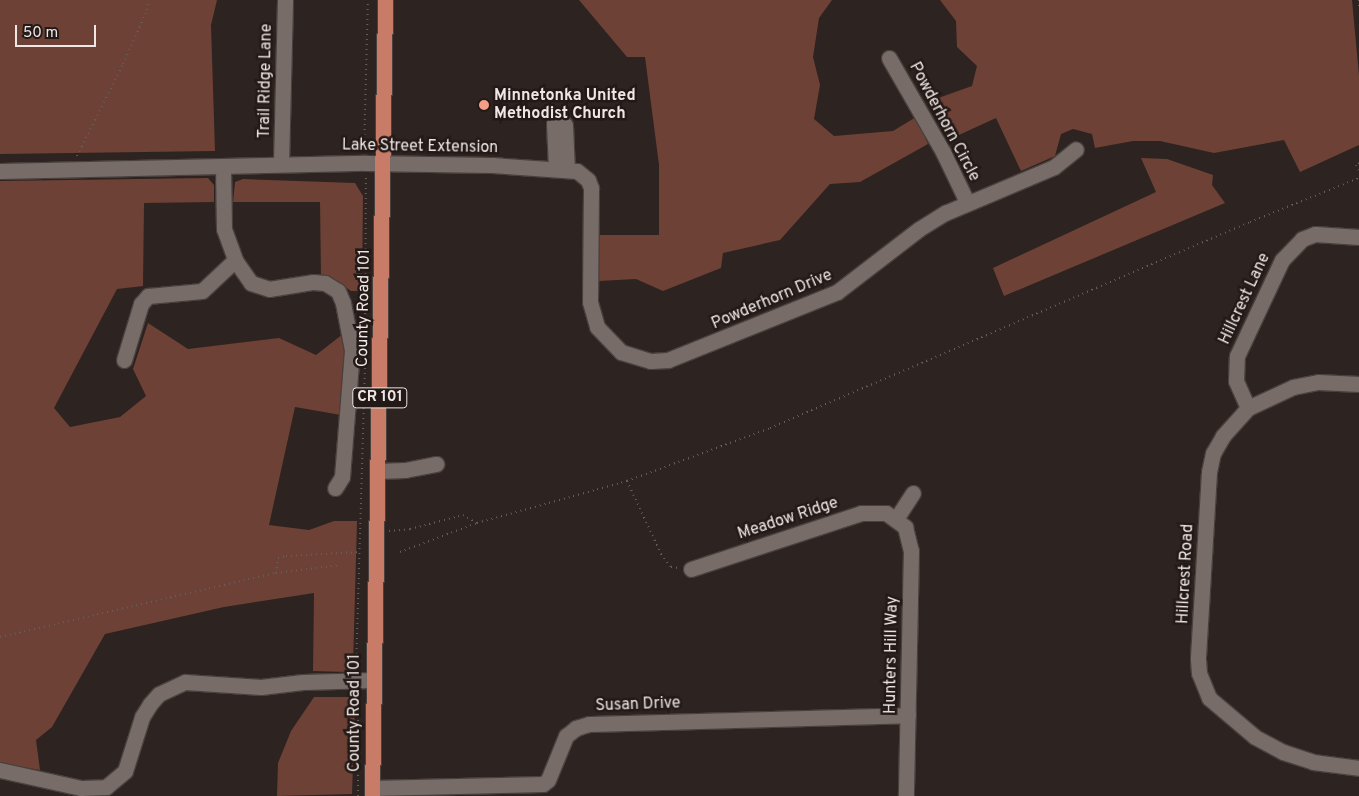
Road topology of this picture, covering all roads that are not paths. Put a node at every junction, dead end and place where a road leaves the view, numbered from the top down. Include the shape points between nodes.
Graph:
1 (285, 0) edge
2 (385, 0) edge
3 (889, 58) dead end
4 (1076, 149) dead end
5 (382, 163) junction
6 (281, 164) junction
7 (223, 166) junction
8 (0, 171) edge
9 (966, 202) junction
10 (1359, 237) edge
11 (235, 260) junction
12 (683, 356) joint
13 (124, 360) dead end
14 (1359, 384) edge
15 (1248, 408) junction
16 (436, 464) dead end
17 (377, 471) junction
18 (335, 488) dead end
19 (913, 493) dead end
20 (896, 519) junction
21 (692, 569) road end
22 (372, 680) junction
23 (908, 715) junction
24 (1359, 768) edge
25 (0, 770) edge
26 (372, 792) edge
27 (906, 796) edge

1 - 6 street, Trail Ridge Lane
2 - 5 main road, County Road 101 / CR 101
3 - 9 street, Powderhorn Circle via 939,144
4 - 9 street, Powderhorn Drive via 1054,167
5 - 6 street, Lake Street Extension
5 - 12 street, Lake Street Extension via 561,169 584,174 590,188 590,302 597,327 620,352 668,360
5 - 17 main road, County Road 101 / CR 101
6 - 7 street, Lake Street Extension
7 - 8 street, Lake Street Extension
7 - 11 street via 224,229
9 - 12 street, Powderhorn Drive via 919,229 837,292
10 - 15 street, Hillcrest Lane via 1315,234 1302,239 1282,260 1237,356 1236,381
11 - 13 street via 202,291 148,296 140,304
11 - 18 street via 251,283 260,288 313,282 325,283 338,291 348,318 352,350 342,477
14 - 15 street, Hillcrest Road via 1318,382 1293,387
15 - 24 street, Hillcrest Road via 1223,436 1213,453 1209,472 1199,673 1209,698 1256,737 1283,752 1313,762
16 - 17 street
17 - 22 main road, County Road 101 / CR 101
19 - 20 street
20 - 21 street, Meadow Ridge via 886,513 861,512
20 - 23 street, Hunters Hill Way via 905,527 911,551
22 - 25 street via 261,686 185,682 159,694 150,704 142,717 125,771 106,787 82,788
22 - 26 main road, County Road 101 / CR 101
23 - 26 street, Susan Drive via 588,724 566,736 548,780 543,784
23 - 27 street, Hunters Hill Way

